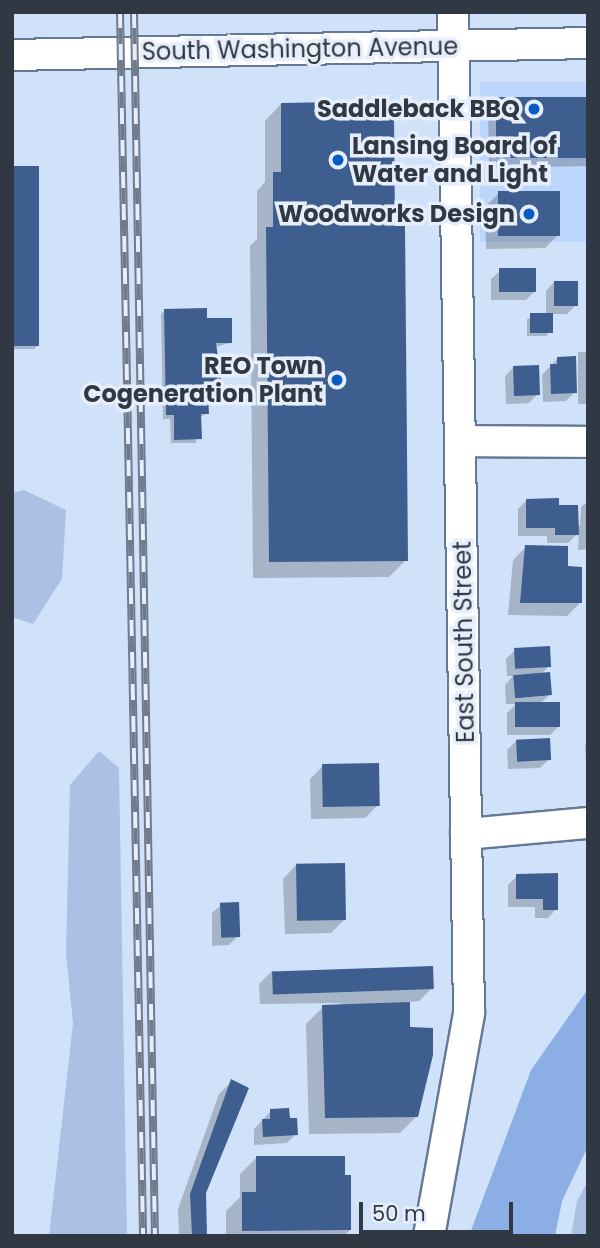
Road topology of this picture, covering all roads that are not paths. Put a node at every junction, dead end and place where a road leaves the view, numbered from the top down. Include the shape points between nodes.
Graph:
1 (453, 12) edge
2 (588, 43) edge
3 (453, 46) junction
4 (12, 55) edge
5 (460, 441) junction
6 (588, 442) edge
7 (588, 822) edge
8 (466, 834) junction
9 (429, 1236) edge

1 - 3 street, East South Street
2 - 3 street, South Washington Avenue
3 - 4 street, South Washington Avenue
3 - 5 street, East South Street
5 - 6 street
5 - 8 street, East South Street
7 - 8 street
8 - 9 street, East South Street via 469,1013

